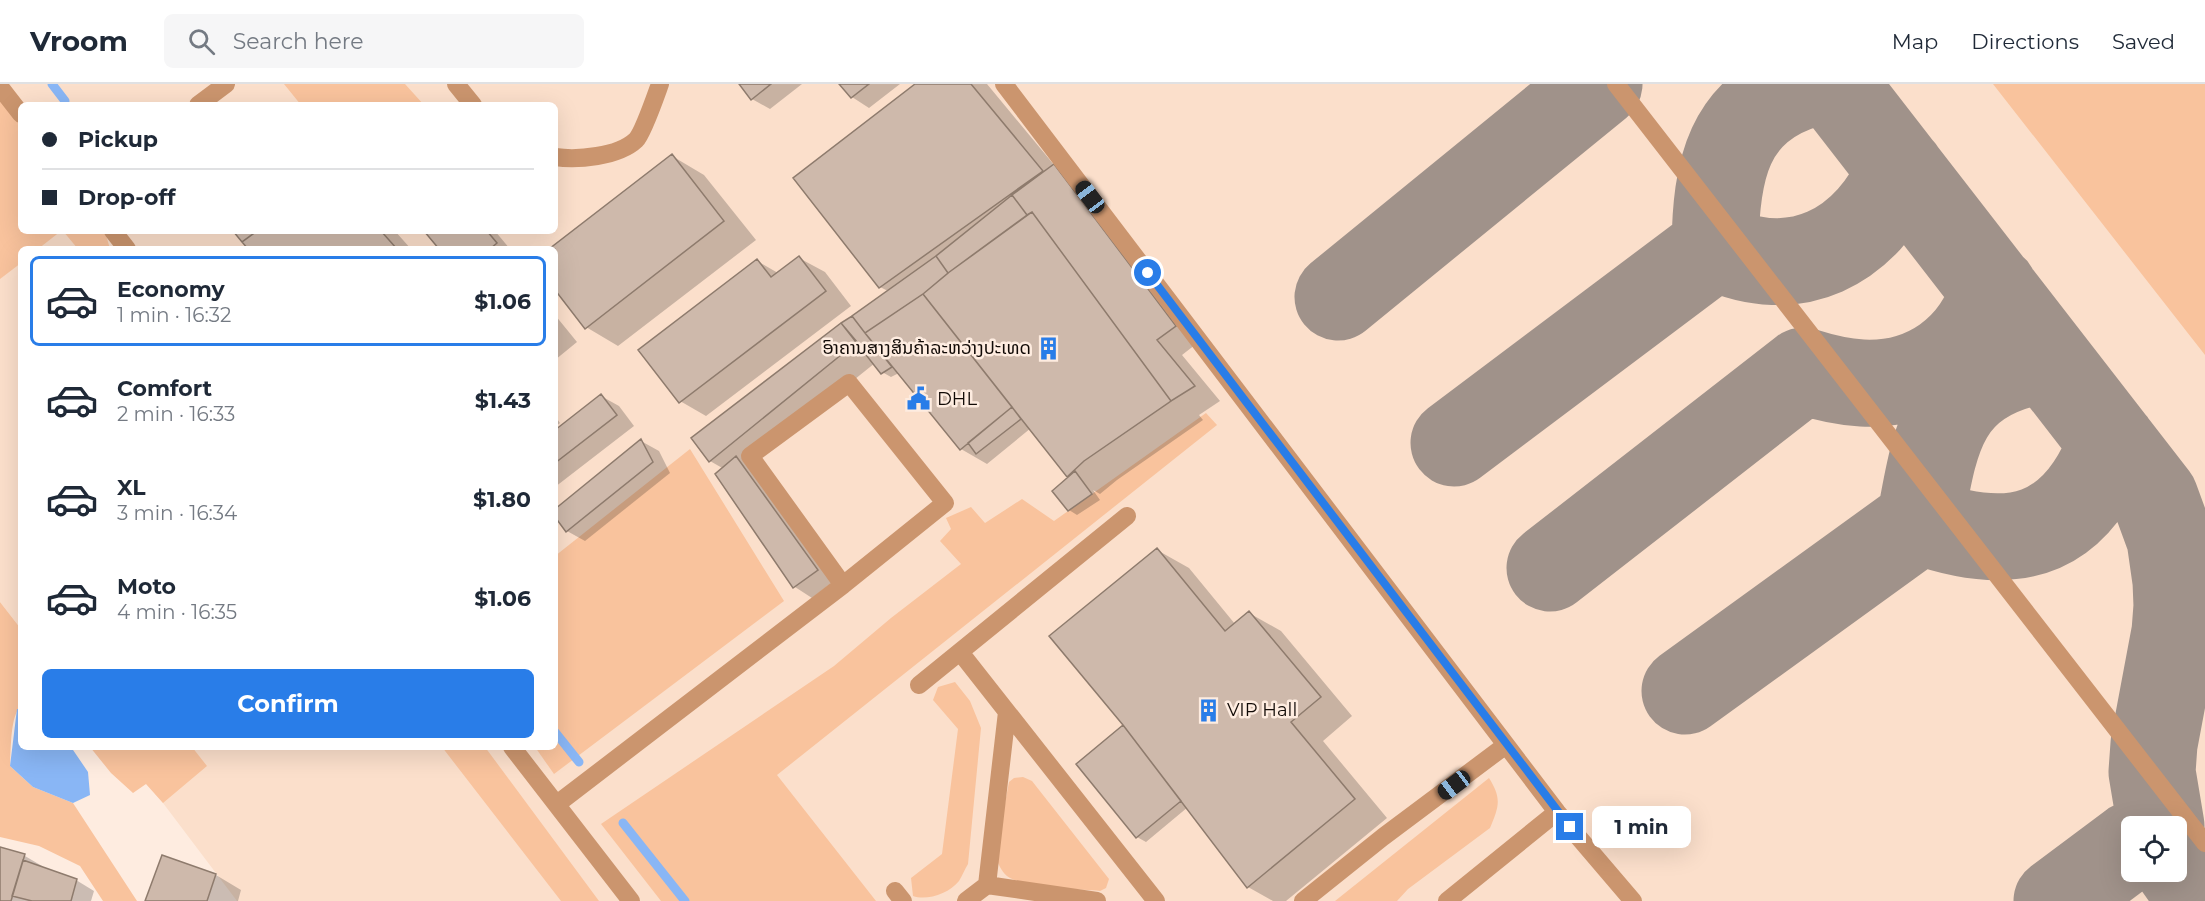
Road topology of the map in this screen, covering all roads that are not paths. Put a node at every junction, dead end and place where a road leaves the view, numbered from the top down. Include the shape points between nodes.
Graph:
1 (226, 84) edge
2 (456, 84) edge
3 (660, 84) edge
4 (1004, 84) edge
5 (1616, 84) edge
6 (0, 87) edge
7 (202, 102) edge
8 (471, 102) edge
9 (18, 110) edge
10 (558, 157) edge
11 (116, 234) edge
12 (126, 246) edge
13 (1128, 516) dead end
14 (843, 585) junction
15 (960, 652) junction
16 (919, 685) dead end
17 (1007, 711) junction
18 (1506, 745) junction
19 (514, 750) edge
20 (557, 804) junction
21 (1557, 812) junction
22 (2205, 843) edge
23 (987, 885) junction
24 (632, 901) edge
25 (966, 901) edge
26 (1096, 901) edge
27 (1156, 901) edge
28 (1303, 901) edge
29 (1447, 901) edge
30 (1633, 901) edge

1 - 7 lane
2 - 8 lane
3 - 10 lane via 636,140 597,156
4 - 18 lane
5 - 22 lane
6 - 9 lane
11 - 12 lane
13 - 15 lane
14 - 14 lane via 750,456 849,382 945,502
14 - 20 lane
15 - 16 lane
15 - 17 lane
17 - 23 lane
17 - 27 lane
18 - 21 lane
18 - 28 lane
19 - 20 lane
20 - 24 lane
21 - 29 lane
21 - 30 lane
23 - 25 lane
23 - 26 lane

